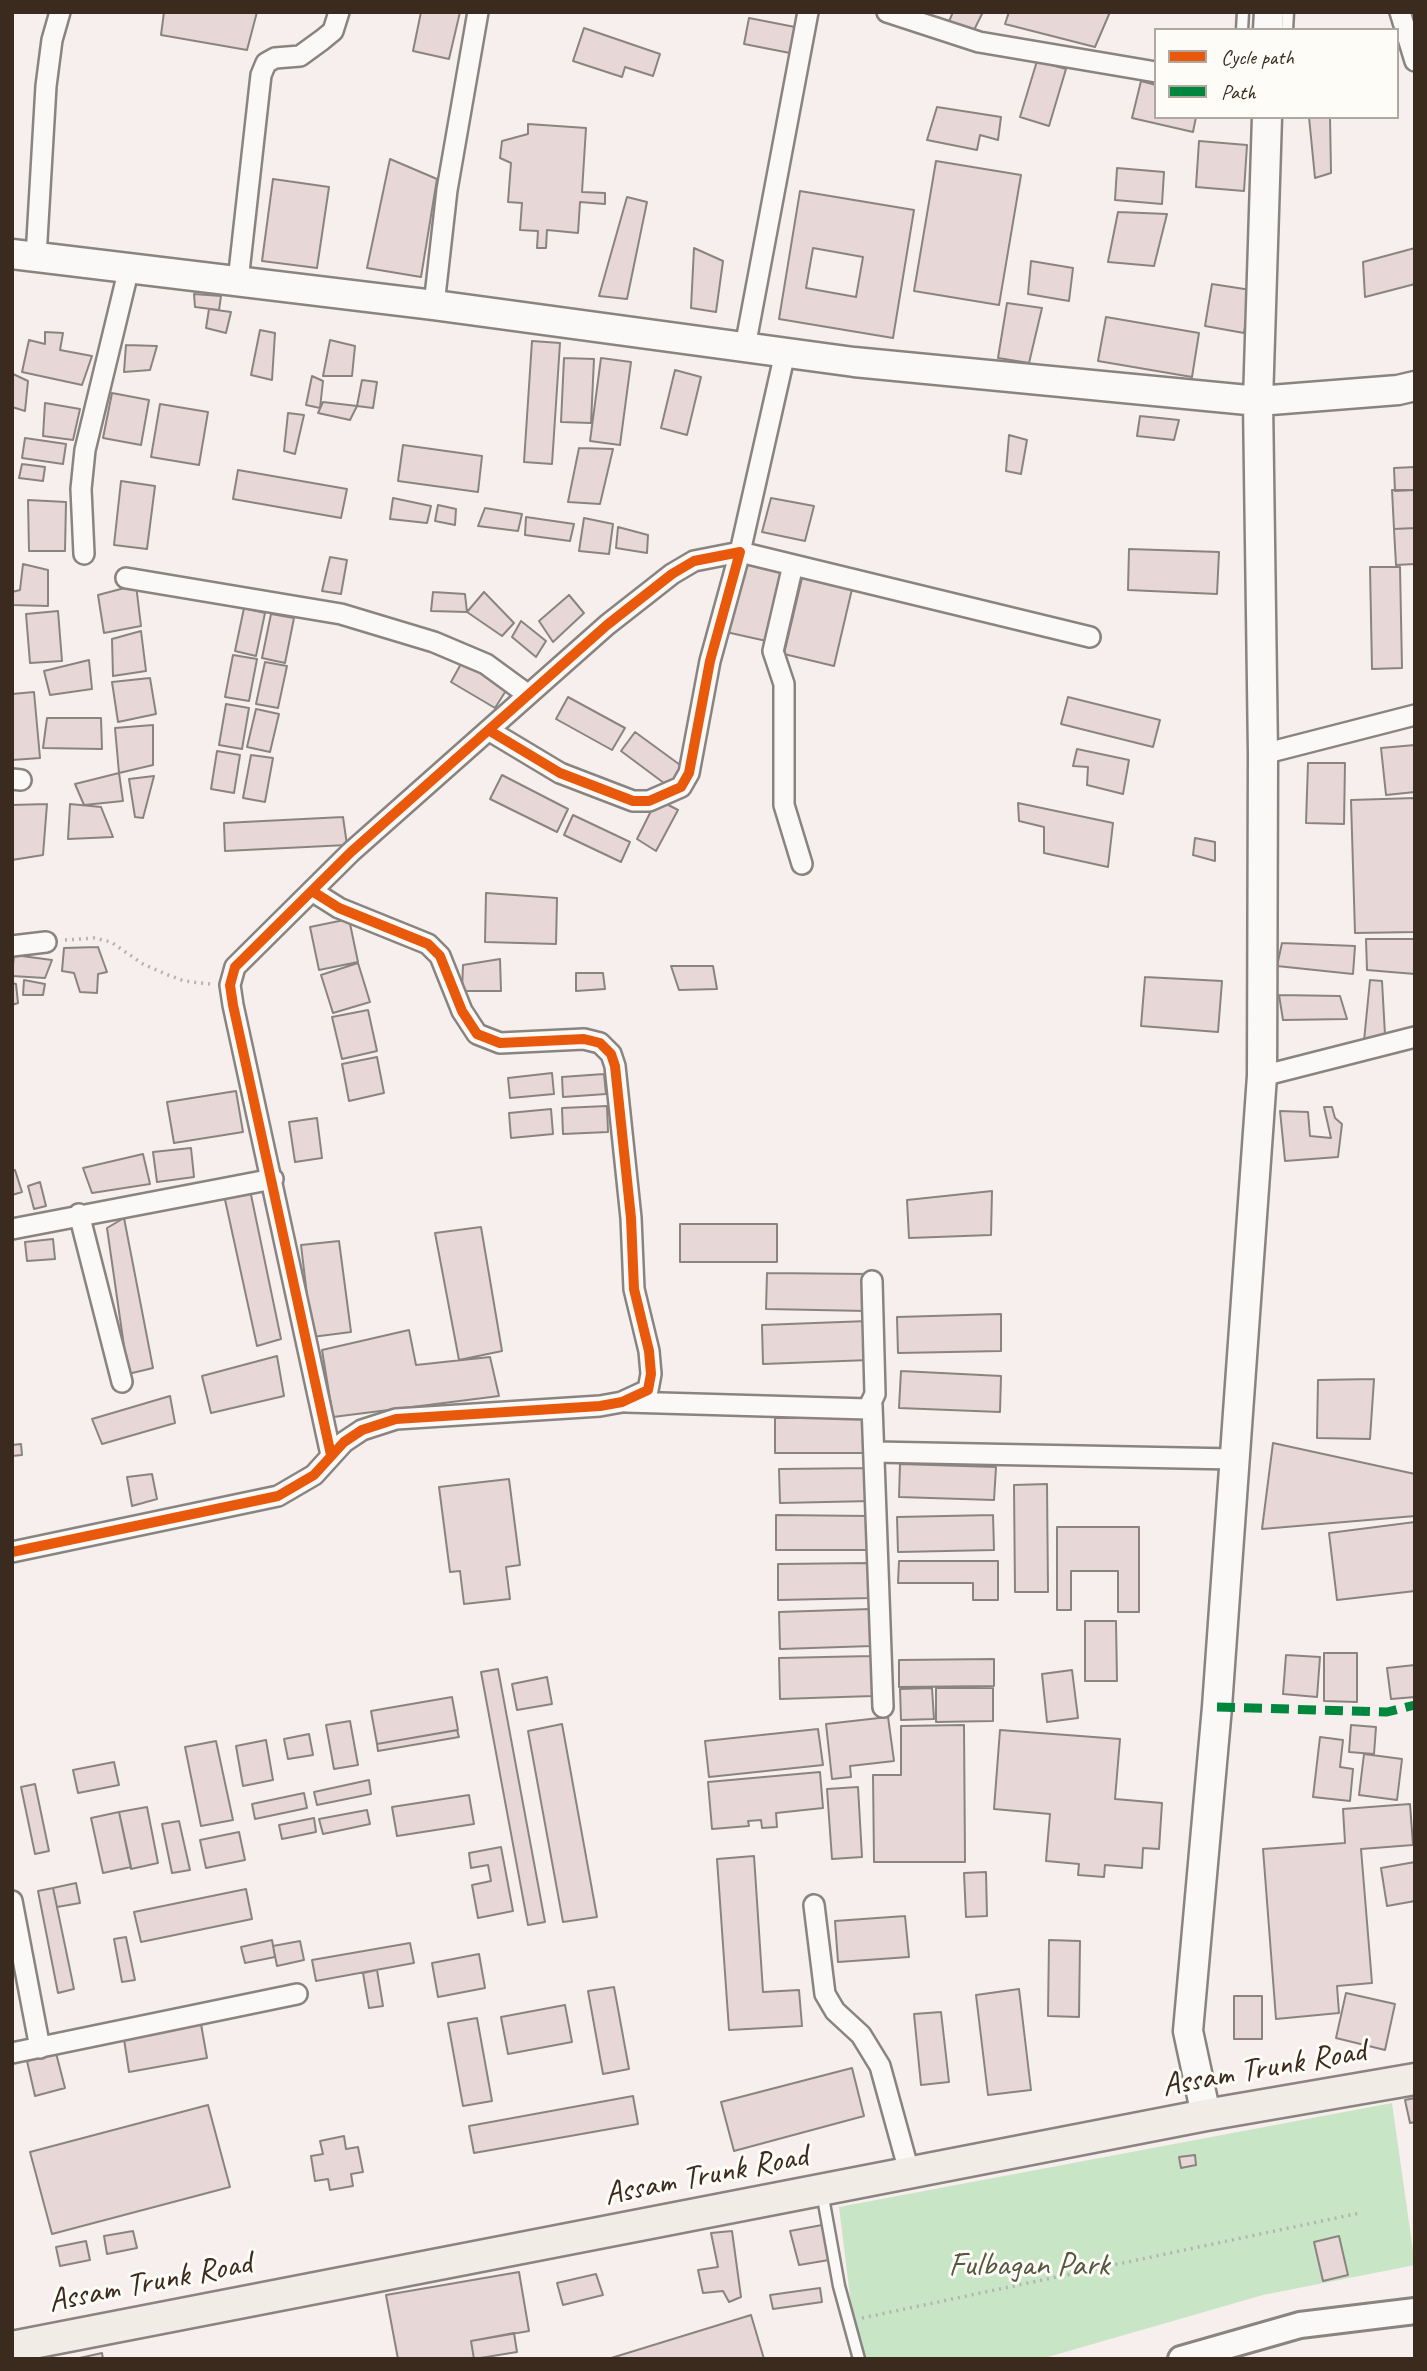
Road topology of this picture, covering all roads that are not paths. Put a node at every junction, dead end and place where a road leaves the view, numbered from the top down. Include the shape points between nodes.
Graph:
1 (60, 12) edge
2 (339, 12) edge
3 (478, 12) edge
4 (808, 12) edge
5 (887, 12) edge
6 (1400, 12) edge
7 (1415, 61) edge
8 (1154, 72) edge
9 (1267, 120) edge
10 (24, 256) edge
11 (129, 268) junction
12 (238, 281) junction
13 (434, 305) junction
14 (745, 347) junction
15 (785, 353) junction
16 (1415, 386) edge
17 (1258, 401) junction
18 (740, 552) junction
19 (84, 554) dead end
20 (793, 565) junction
21 (126, 578) dead end
22 (1090, 637) dead end
23 (527, 694) junction
24 (1415, 715) edge
25 (491, 731) junction
26 (1263, 754) junction
27 (802, 864) dead end
28 (312, 891) junction
29 (46, 942) road end
30 (12, 946) edge
31 (1415, 1037) edge
32 (1262, 1076) junction
33 (273, 1179) junction
34 (79, 1214) junction
35 (12, 1229) edge
36 (872, 1281) dead end
37 (122, 1382) dead end
38 (622, 1402) junction
39 (872, 1405) junction
40 (874, 1451) junction
41 (331, 1455) junction
42 (1234, 1459) junction
43 (12, 1552) edge
44 (883, 1707) dead end
45 (12, 1901) edge
46 (814, 1905) dead end
47 (297, 1994) dead end
48 (40, 2048) junction
49 (12, 2053) edge
50 (1415, 2079) edge
51 (1206, 2115) junction
52 (910, 2175) junction
53 (822, 2191) junction
54 (1415, 2311) edge
55 (12, 2347) edge
56 (859, 2359) edge
57 (1181, 2359) edge

1 - 10 street via 52,40
2 - 12 street via 333,30 323,40 300,56 266,63 261,75
3 - 13 street via 447,190
4 - 14 street
5 - 8 street via 979,42
6 - 7 street
9 - 17 main road
10 - 11 main road
11 - 12 main road
11 - 19 street via 85,450 81,489
12 - 13 main road
13 - 14 main road
14 - 15 main road
15 - 17 main road
15 - 18 street
16 - 17 main road
17 - 26 main road
18 - 20 street
18 - 23 street via 694,561 672,574
18 - 25 street via 710,661 689,773 681,786 649,801 633,800 560,772
20 - 22 street
20 - 27 street via 773,651 784,684 784,805
21 - 23 street via 301,606 368,622 486,664
23 - 25 street
24 - 26 street
25 - 28 street
26 - 32 main road
28 - 33 street via 245,955 230,985
28 - 38 street via 340,908 428,944 440,956 462,1011 477,1034 499,1043 584,1039 600,1043 611,1054 631,1218 634,1289 651,1374 648,1390
29 - 30 street
31 - 32 street
32 - 42 main road
33 - 34 street
33 - 41 street
34 - 35 street
34 - 37 street
36 - 39 street
38 - 39 street via 861,1410
38 - 41 street via 396,1419 362,1430
39 - 40 street
40 - 42 street
40 - 44 street
41 - 43 street via 314,1475 278,1496
42 - 51 main road via 1188,2031
45 - 48 street
46 - 52 street via 825,1994 835,2011 861,2035 880,2066
47 - 48 street
48 - 49 street
50 - 51 main road, Assam Trunk Road
51 - 52 main road, Assam Trunk Road
52 - 53 main road, Assam Trunk Road
53 - 55 main road, Assam Trunk Road
53 - 56 lane
54 - 57 street via 1300,2325

